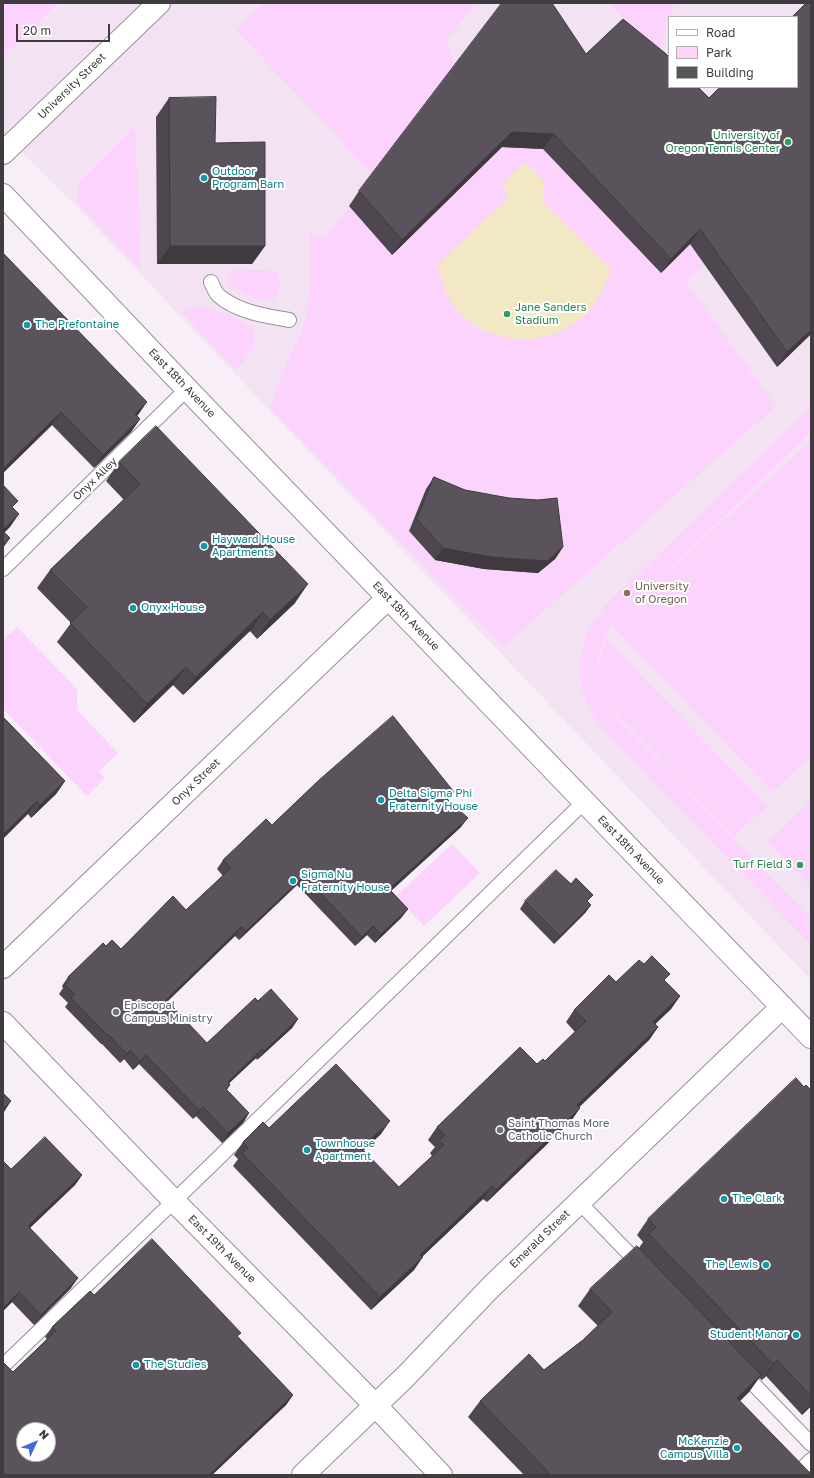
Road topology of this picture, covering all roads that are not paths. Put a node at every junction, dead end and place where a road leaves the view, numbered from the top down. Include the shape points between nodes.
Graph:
1 (159, 3) edge
2 (3, 153) edge
3 (3, 195) edge
4 (211, 282) dead end
5 (289, 320) dead end
6 (187, 389) junction
7 (3, 569) edge
8 (388, 598) junction
9 (584, 802) junction
10 (3, 967) edge
11 (782, 1007) junction
12 (3, 1023) edge
13 (811, 1037) edge
14 (174, 1201) junction
15 (578, 1202) junction
16 (650, 1276) edge
17 (733, 1363) edge
18 (3, 1366) edge
19 (375, 1405) junction
20 (811, 1444) edge
21 (811, 1460) edge
22 (303, 1475) edge
23 (441, 1475) edge
24 (796, 1475) edge

1 - 2 street, University Street
3 - 6 street, East 18th Avenue
4 - 5 lane via 217,294 230,303 258,314
6 - 7 lane, Onyx Alley
6 - 8 street, East 18th Avenue
8 - 9 street, East 18th Avenue
8 - 10 street, Onyx Street
9 - 11 street, East 18th Avenue
9 - 14 lane
11 - 13 street, East 18th Avenue
11 - 15 street, Emerald Street
12 - 14 street, East 19th Avenue
14 - 18 lane
14 - 19 street, East 19th Avenue
15 - 16 lane
15 - 19 street, Emerald Street
17 - 20 lane
19 - 22 street, Emerald Street
19 - 23 street, East 19th Avenue
21 - 24 lane

